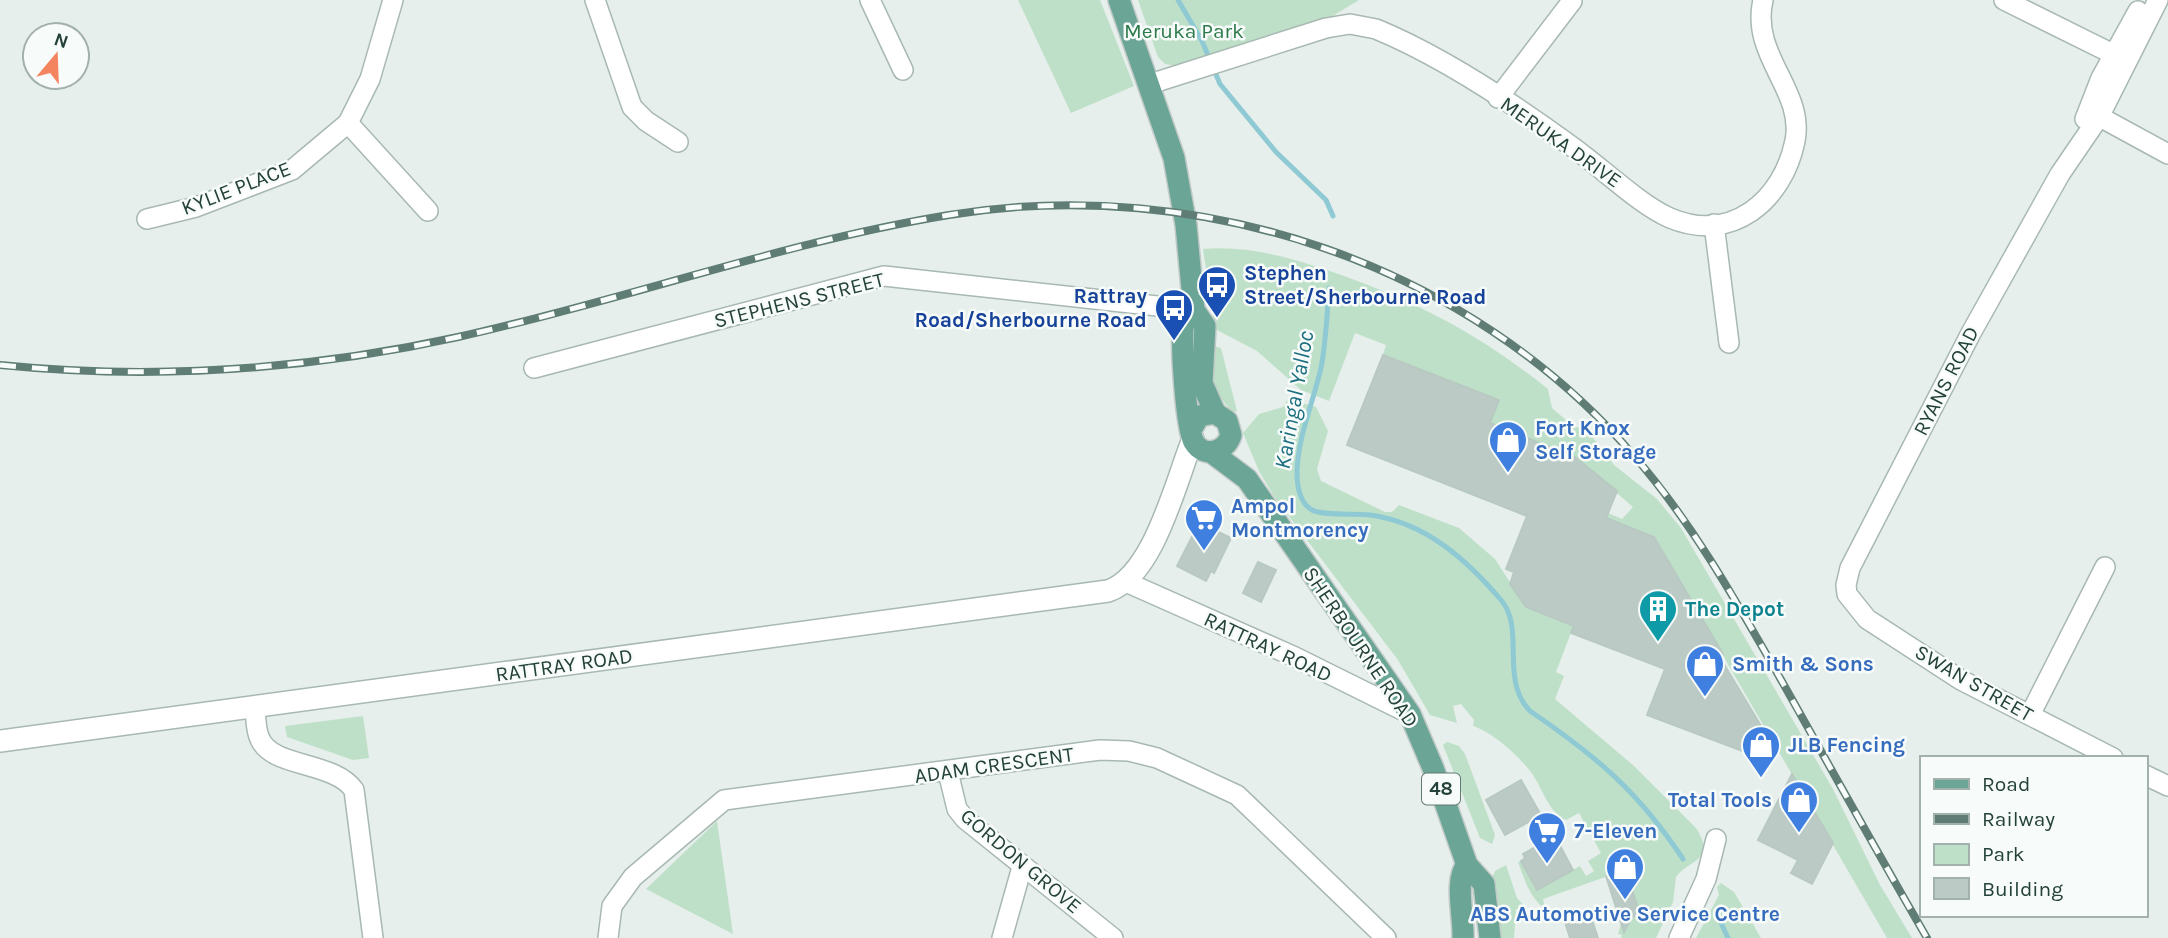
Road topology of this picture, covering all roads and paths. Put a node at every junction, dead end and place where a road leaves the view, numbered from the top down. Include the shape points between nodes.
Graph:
1 (393, 0) edge
2 (595, 0) edge
3 (870, 0) edge
4 (1119, 0) edge
5 (1763, 0) edge
6 (2004, 0) edge
7 (2144, 0) edge
8 (2158, 0) edge
9 (1572, 1) edge
10 (2120, 57) junction
11 (903, 70) dead end
12 (1150, 85) junction
13 (1498, 98) junction
14 (2094, 114) junction
15 (348, 123) junction
16 (678, 142) dead end
17 (2168, 154) edge
18 (428, 211) dead end
19 (147, 219) dead end
20 (1714, 224) junction
21 (1194, 310) junction
22 (1729, 343) dead end
23 (534, 368) dead end
24 (1215, 412) junction
25 (1231, 435) junction
26 (1200, 443) junction
27 (1247, 479) junction
28 (2105, 567) dead end
29 (1126, 582) junction
30 (1847, 594) joint
31 (255, 706) junction
32 (1410, 714) junction
33 (2030, 715) junction
34 (0, 741) edge
35 (2108, 756) edge
36 (948, 772) junction
37 (2147, 776) edge
38 (2168, 786) edge
39 (1716, 839) dead end
40 (1467, 865) junction
41 (1022, 867) junction
42 (373, 938) edge
43 (608, 938) edge
44 (1002, 938) edge
45 (1113, 938) edge
46 (1386, 938) edge
47 (1463, 938) edge
48 (1490, 938) edge
49 (1679, 938) edge

1 - 15 street, KYLIE PLACE via 370,79
2 - 16 street via 632,107
3 - 11 street
4 - 12 main road, 48
5 - 20 street, MERUKA DRIVE via 1763,40 1793,108 1795,141 1775,191 1739,218
6 - 10 street
7 - 10 street, RYANS ROAD
8 - 10 street, RYANS ROAD
9 - 13 street
10 - 14 street, RYANS ROAD
12 - 13 street, MERUKA DRIVE via 1326,28 1363,26 1398,39
12 - 21 main road, 48 via 1178,174
13 - 20 street, MERUKA DRIVE via 1670,218
14 - 17 street
14 - 30 street, RYANS ROAD via 1971,333 1853,562 1846,580
15 - 18 street
15 - 19 street, KYLIE PLACE via 292,170
20 - 22 street
21 - 23 street, STEPHENS STREET via 884,276
21 - 24 main road, 48 via 1205,326 1202,383
21 - 26 main road, 48 via 1183,334 1185,384
24 - 25 main road, 48 via 1227,421
24 - 26 main road via 1199,416
25 - 26 main road via 1224,447
25 - 27 main road, SHERBOURNE ROAD / 48
26 - 27 main road, SHERBOURNE ROAD / 48
26 - 29 street via 1187,480
27 - 32 main road, SHERBOURNE ROAD / 48
28 - 33 street
29 - 31 street, RATTRAY ROAD via 1091,595
29 - 32 street, RATTRAY ROAD via 1286,652
30 - 33 street, SWAN STREET via 1867,619 1961,680
31 - 34 street, RATTRAY ROAD
31 - 42 street via 264,746 343,777 354,790
32 - 40 main road, SHERBOURNE ROAD / 48
33 - 35 street, SWAN STREET
36 - 41 street, GORDON GROVE via 957,809
36 - 43 street, ADAM CRESCENT via 724,800 633,877 612,906
36 - 46 street, ADAM CRESCENT via 1100,750 1157,758 1247,803
37 - 38 street
39 - 49 street via 1706,879
40 - 47 main road, SHERBOURNE ROAD / 48 via 1460,880
40 - 48 main road, SHERBOURNE ROAD / 48 via 1484,884
41 - 44 street
41 - 45 street, GORDON GROVE

